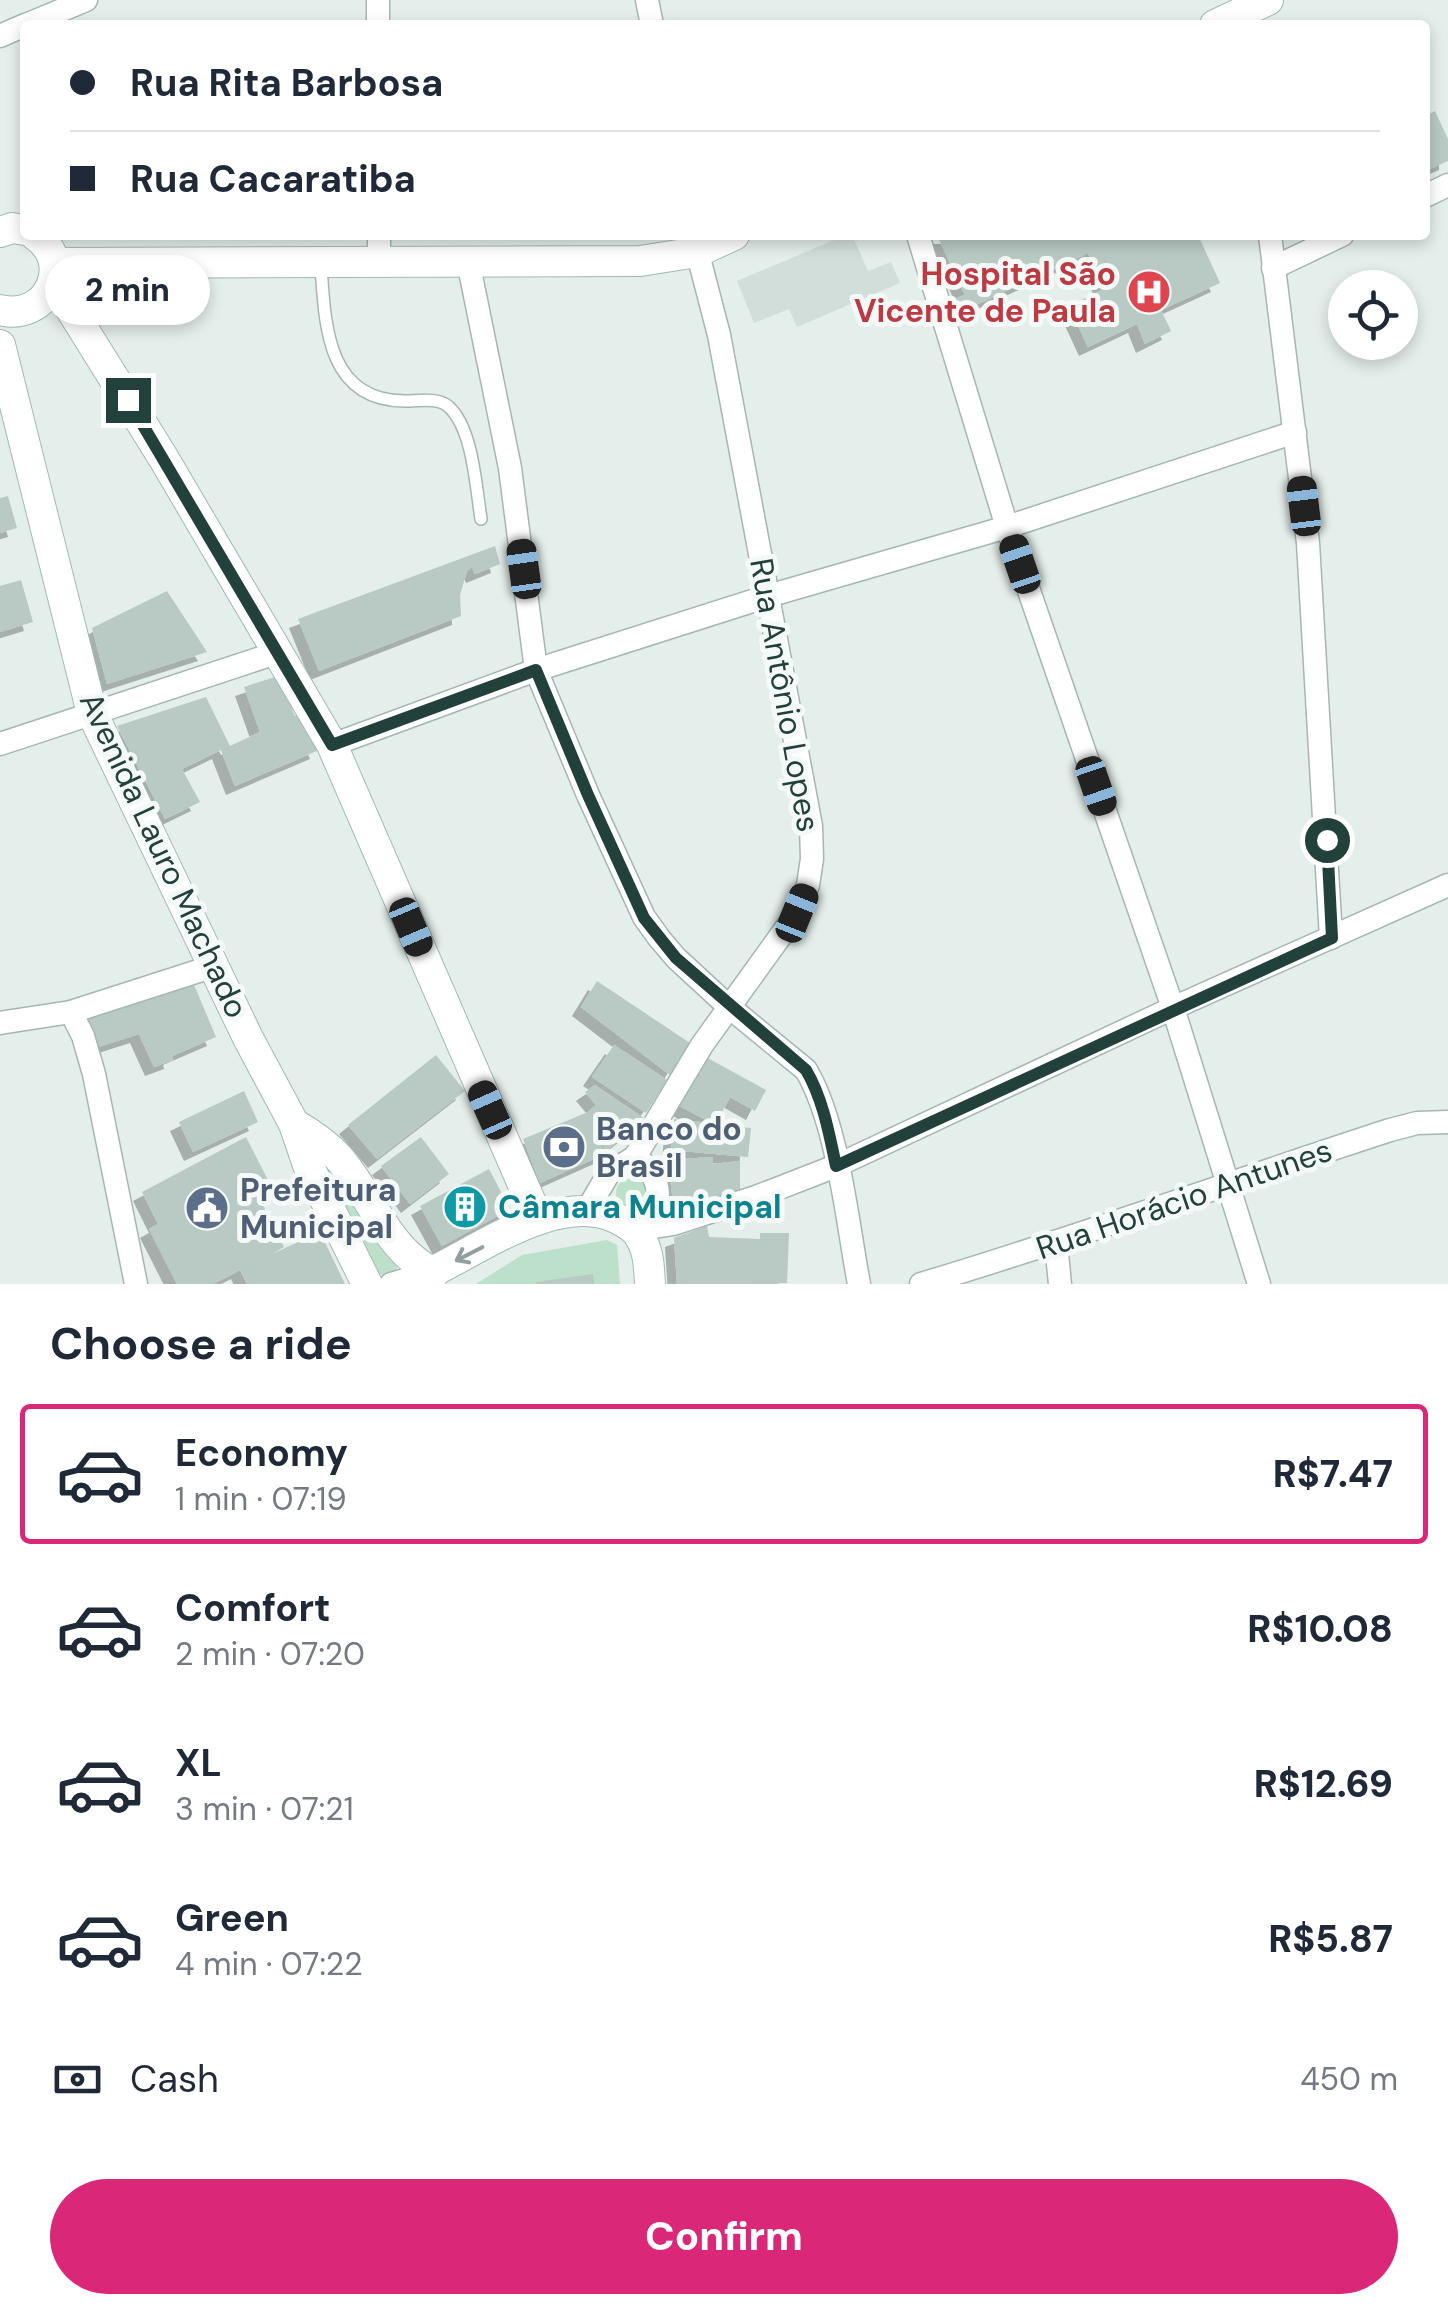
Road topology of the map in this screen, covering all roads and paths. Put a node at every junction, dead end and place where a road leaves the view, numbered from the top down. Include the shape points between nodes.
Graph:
1 (86, 0) edge
2 (1251, 9) edge
3 (38, 20) edge
4 (1226, 20) edge
5 (35, 240) edge
6 (920, 240) edge
7 (1270, 240) edge
8 (1332, 240) edge
9 (695, 244) edge
10 (379, 248) edge
11 (468, 261) junction
12 (321, 262) junction
13 (1273, 268) junction
14 (55, 273) junction
15 (0, 310) edge
16 (0, 345) edge
17 (1296, 432) junction
18 (482, 518) dead end
19 (1007, 527) junction
20 (768, 596) junction
21 (279, 652) junction
22 (536, 670) junction
23 (92, 713) junction
24 (0, 744) edge
25 (332, 745) junction
26 (1448, 884) edge
27 (1332, 938) junction
28 (214, 966) junction
29 (728, 1006) junction
30 (1174, 1008) junction
31 (70, 1012) junction
32 (0, 1023) edge
33 (1448, 1122) edge
34 (294, 1124) junction
35 (634, 1157) junction
36 (836, 1166) junction
37 (1226, 1183) junction
38 (587, 1210) junction
39 (538, 1219) junction
40 (633, 1228) junction
41 (1056, 1244) junction
42 (431, 1278) edge
43 (136, 1284) edge
44 (367, 1284) edge
45 (391, 1284) edge
46 (650, 1284) edge
47 (859, 1284) edge
48 (921, 1284) edge
49 (1060, 1284) edge
50 (1259, 1284) edge

1 - 3 street
2 - 4 street
5 - 14 street via 50,249
6 - 19 street
7 - 13 street
8 - 13 street
9 - 11 street via 640,261
9 - 20 street, Rua Antônio Lopes via 719,335
10 - 11 street
10 - 12 street
11 - 22 street via 510,468
12 - 14 street
12 - 18 lane via 342,373 378,398 450,408 471,455
13 - 17 street
14 - 15 street via 35,307
14 - 21 street
16 - 23 street, Avenida Lauro Machado
17 - 19 street
17 - 27 street
19 - 20 street
19 - 30 street
20 - 22 street
20 - 29 street, Rua Antônio Lopes via 812,859 797,913
21 - 23 street
21 - 25 street
22 - 25 street
22 - 29 street via 644,918
23 - 24 street
23 - 28 street, Avenida Lauro Machado
25 - 39 street
26 - 27 street
27 - 30 street
28 - 31 street
28 - 34 street, Avenida Lauro Machado
29 - 35 street, Rua Antônio Lopes
29 - 36 street via 806,1070
30 - 36 street
30 - 37 street
31 - 32 street
31 - 43 street via 94,1074
33 - 37 street, Rua Horácio Antunes via 1390,1130
34 - 42 street, Avenida Lauro Machado via 339,1158 398,1246
34 - 44 street, Avenida Lauro Machado
35 - 38 street, Rua Antônio Lopes via 610,1173
35 - 40 street via 655,1178 658,1200 649,1219
36 - 40 street via 673,1224
36 - 47 street
37 - 41 street, Rua Horácio Antunes
37 - 50 street
38 - 39 street
38 - 40 street
39 -> 42 street
40 - 46 street via 645,1248
41 - 48 street, Rua Horácio Antunes
41 - 49 street
42 - 45 street

